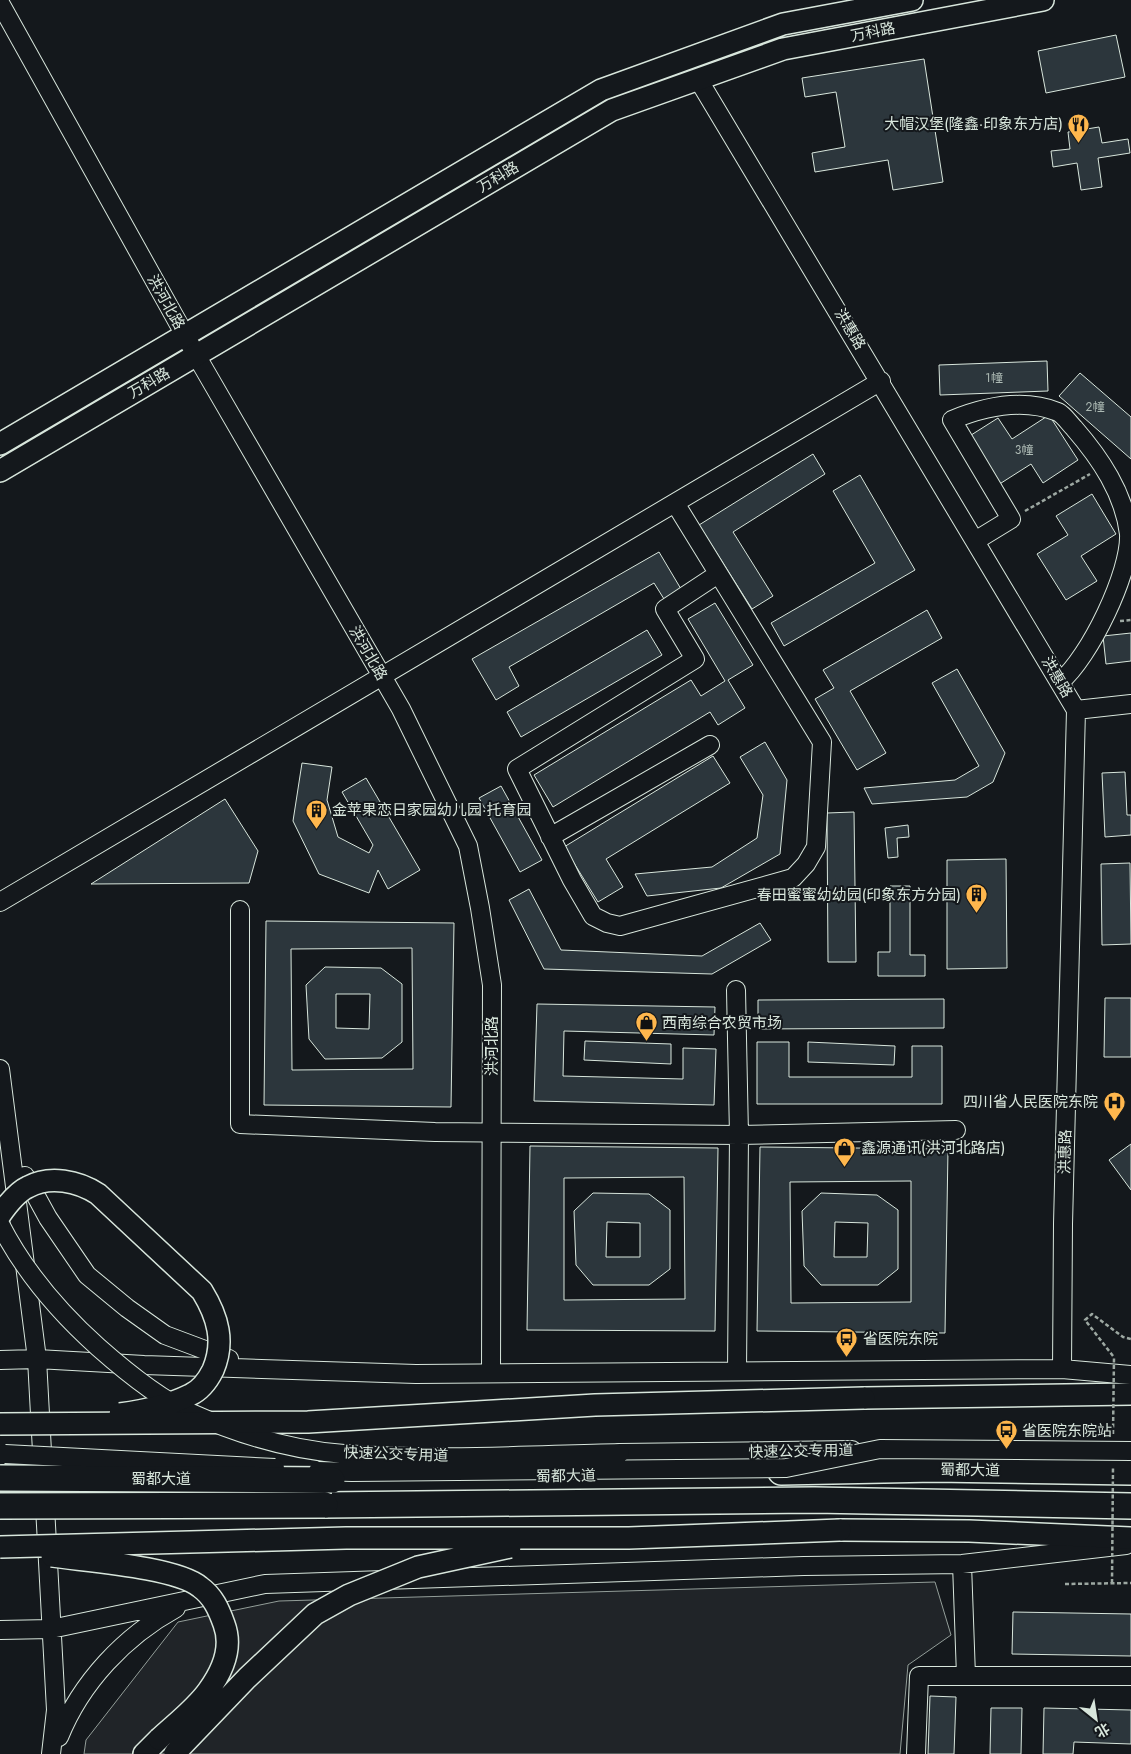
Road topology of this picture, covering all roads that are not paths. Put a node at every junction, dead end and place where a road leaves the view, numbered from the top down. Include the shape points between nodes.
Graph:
1 (912, 0) edge
2 (1043, 0) edge
3 (0, 2) edge
4 (698, 80) junction
5 (185, 335) junction
6 (196, 355) junction
7 (881, 381) junction
8 (0, 444) edge
9 (0, 471) edge
10 (675, 503) junction
11 (976, 541) junction
12 (718, 574) junction
13 (382, 677) junction
14 (1060, 682) junction
15 (1131, 704) edge
16 (1076, 710) junction
17 (710, 745) dead end
18 (550, 837) junction
19 (0, 902) edge
20 (240, 910) dead end
21 (736, 990) dead end
22 (0, 1069) edge
23 (956, 1130) dead end
24 (493, 1133) junction
25 (739, 1135) junction
26 (12, 1153) junction
27 (0, 1215) edge
28 (0, 1224) edge
29 (37, 1359) junction
30 (0, 1360) edge
31 (255, 1369) junction
32 (1062, 1369) junction
33 (737, 1371) junction
34 (491, 1373) junction
35 (1131, 1375) edge
36 (1131, 1394) edge
37 (0, 1424) edge
38 (62, 1424) junction
39 (880, 1449) junction
40 (1131, 1451) edge
41 (0, 1454) edge
42 (1122, 1469) edge
43 (0, 1478) edge
44 (0, 1506) edge
45 (1131, 1506) edge
46 (1131, 1538) edge
47 (550, 1539) junction
48 (1131, 1544) edge
49 (0, 1548) edge
50 (962, 1564) junction
51 (191, 1599) junction
52 (51, 1629) junction
53 (0, 1630) edge
54 (966, 1676) junction
55 (1131, 1676) edge
56 (51, 1754) edge
57 (144, 1754) edge
58 (174, 1754) edge
59 (916, 1754) edge

1 - 5 main road, 万科路 via 783,24 601,90
2 - 4 main road, 万科路 via 783,49
3 - 5 street, 洪河北路
4 - 6 main road, 万科路 via 612,110
4 - 7 street, 洪惠路
5 - 6 street, 洪河北路
5 - 8 main road, 万科路
6 - 9 main road, 万科路
6 - 13 street, 洪河北路
7 - 10 street
7 - 11 street, 洪惠路
10 - 12 street
10 - 13 street
11 - 14 street, 洪惠路
11 - 14 street via 1011,520 952,420 978,409 1024,404 1060,413 1095,452 1118,492 1129,535 1126,566 1096,636 1072,672
12 - 18 street via 664,609 695,659 517,769
12 - 18 street via 822,742 816,847 806,864 793,878 620,926 593,916
13 - 19 street
13 - 24 street, 洪河北路 via 468,846 492,985
14 - 16 street, 洪惠路
15 - 16 street
16 - 32 street, 洪惠路
17 - 18 street
20 - 24 street via 240,1124
21 - 25 street
22 - 26 street
23 - 25 street
24 - 25 street
24 - 34 street, 洪河北路
25 - 33 street
26 - 29 street
26 - 31 street via 48,1218 88,1275 166,1335
27 - 38 main road, bridge via 27,1187 51,1181 69,1181 86,1186 202,1291 213,1309 220,1336 218,1358 207,1382 191,1395 139,1411
28 - 39 street, 快速公交专用道, bridge via 40,1286 68,1320 127,1373 189,1412 277,1442 343,1454 455,1456
29 - 30 street
29 - 31 street
29 - 52 street
31 - 34 street
32 - 33 street
32 - 35 street
33 - 34 street
36 - 38 main road, bridge via 595,1405 308,1422
37 - 38 main road, bridge
39 - 40 street, 快速公交专用道, bridge
39 - 41 street, 快速公交专用道, bridge via 786,1468 352,1472
42 - 43 highway, 蜀都大道, bridge via 935,1469 332,1480
44 - 45 highway, 蜀都大道, bridge via 814,1500
46 - 47 main road, bridge via 969,1531 840,1530
47 - 49 main road, bridge via 346,1538
47 - 58 main road, bridge via 418,1567 349,1595 315,1614
48 - 50 street
49 - 57 main road, bridge via 166,1572 200,1587 218,1607 227,1632 227,1654 222,1668 208,1692
50 - 51 street via 794,1566 265,1584
50 - 54 street
51 - 52 street
51 - 56 street via 150,1622 116,1651 67,1717
52 - 53 street
52 - 56 street via 56,1710
54 - 55 street
54 - 59 street via 920,1676

